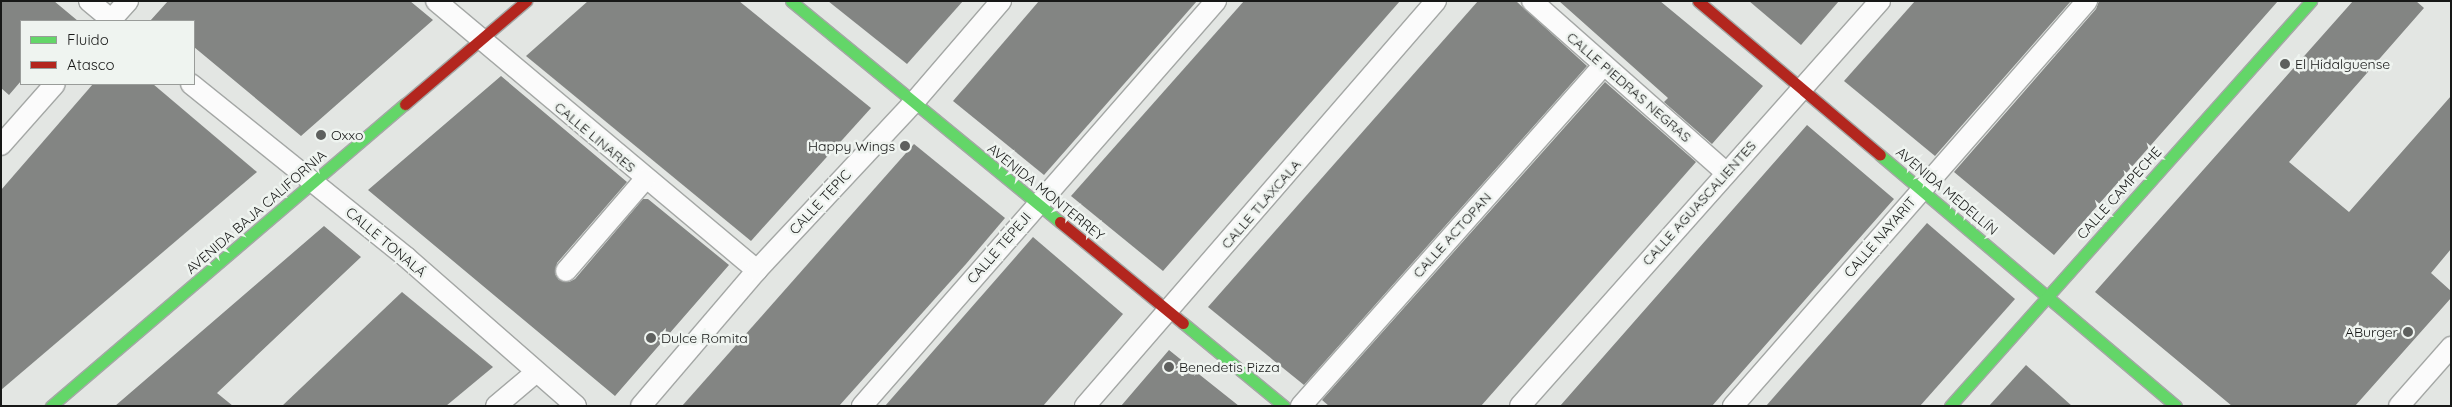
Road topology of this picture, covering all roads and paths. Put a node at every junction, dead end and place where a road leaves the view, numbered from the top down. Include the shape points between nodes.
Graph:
1 (89, 1) edge
2 (128, 1) edge
3 (436, 1) edge
4 (526, 1) edge
5 (790, 1) edge
6 (1001, 1) edge
7 (1216, 1) edge
8 (1436, 1) edge
9 (1532, 1) edge
10 (1698, 1) edge
11 (1880, 1) edge
12 (2087, 1) edge
13 (2311, 1) edge
14 (110, 20) edge
15 (112, 20) edge
16 (480, 40) junction
17 (1604, 64) junction
18 (54, 85) edge
19 (192, 85) edge
20 (1802, 90) junction
21 (915, 101) junction
22 (8, 124) edge
23 (1, 145) edge
24 (1725, 172) junction
25 (645, 179) junction
26 (314, 182) junction
27 (1922, 189) junction
28 (1036, 206) junction
29 (757, 270) junction
30 (566, 271) dead end
31 (2048, 296) junction
32 (1170, 311) junction
33 (2451, 347) edge
34 (535, 373) junction
35 (51, 406) edge
36 (496, 406) edge
37 (576, 406) edge
38 (641, 406) edge
39 (862, 406) edge
40 (1086, 406) edge
41 (1284, 406) edge
42 (1301, 406) edge
43 (1520, 406) edge
44 (1733, 406) edge
45 (1950, 406) edge
46 (2176, 406) edge
47 (2399, 406) edge

1 - 14 street
2 - 15 street
3 - 16 street, CALLE LINARES
4 - 16 main road, AVENIDA BAJA CALIFORNIA
5 - 21 main road, AVENIDA MONTERREY
6 - 21 street, CALLE TEPIC
7 - 28 street, CALLE TEPEJI
8 - 32 street, CALLE TLAXCALA
9 - 17 street, CALLE PIEDRAS NEGRAS
10 - 20 main road, AVENIDA MEDELLÍN
11 - 20 street, CALLE AGUASCALIENTES
12 - 27 street, CALLE NAYARIT
13 - 31 main road, CALLE CAMPECHE
16 - 25 street, CALLE LINARES
16 - 26 main road, AVENIDA BAJA CALIFORNIA
17 - 24 street, CALLE PIEDRAS NEGRAS
17 - 42 street, CALLE ACTOPAN
18 - 22 street
19 - 26 street, CALLE TONALÁ
20 - 24 street, CALLE AGUASCALIENTES
20 - 27 main road, AVENIDA MEDELLÍN
21 - 28 main road, AVENIDA MONTERREY
21 - 29 street, CALLE TEPIC
22 - 23 street
24 - 43 street, CALLE AGUASCALIENTES
25 - 29 street, CALLE LINARES
25 - 30 street
26 - 34 street, CALLE TONALÁ via 406,257
26 - 35 main road, AVENIDA BAJA CALIFORNIA
27 - 31 main road, AVENIDA MEDELLÍN
27 - 44 street, CALLE NAYARIT
28 - 32 main road, AVENIDA MONTERREY
28 - 39 street, CALLE TEPEJI
29 - 38 street, CALLE TEPIC
31 - 45 main road, CALLE CAMPECHE
31 - 46 main road, AVENIDA MEDELLÍN
32 - 40 street, CALLE TLAXCALA
32 - 41 main road, AVENIDA MONTERREY
33 - 47 street
34 - 36 street
34 - 37 street, CALLE TONALÁ

